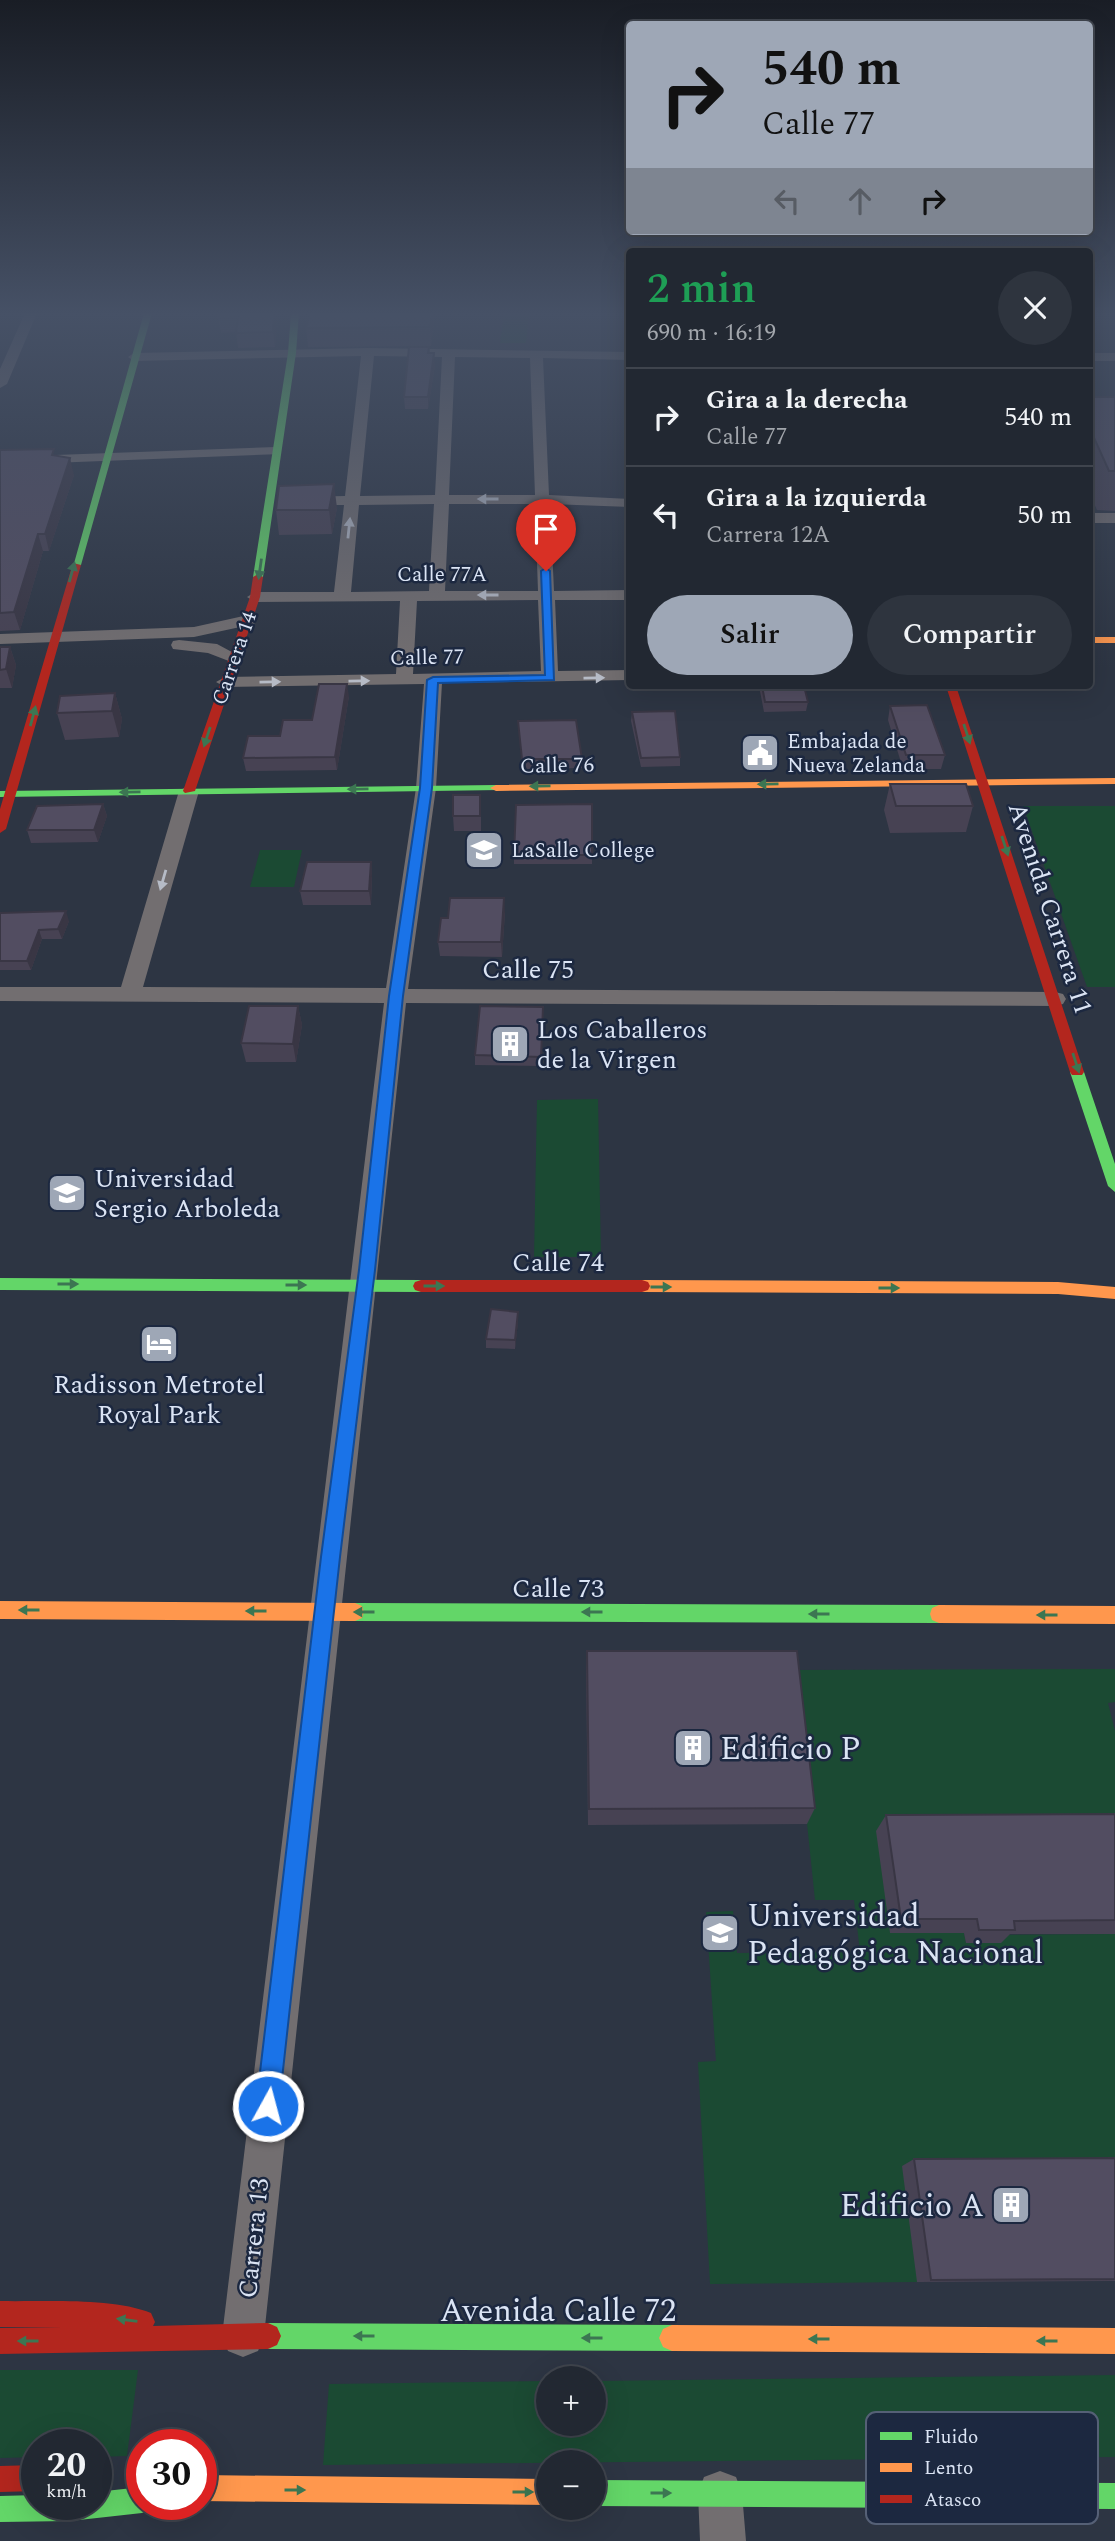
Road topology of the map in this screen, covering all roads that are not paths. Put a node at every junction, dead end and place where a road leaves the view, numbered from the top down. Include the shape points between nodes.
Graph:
1 (112, 432) edge
2 (279, 432) edge
3 (359, 432) edge
4 (446, 432) edge
5 (540, 432) edge
6 (276, 451) junction
7 (104, 457) junction
8 (0, 461) edge
9 (444, 499) junction
10 (543, 499) junction
11 (352, 500) junction
12 (269, 501) junction
13 (626, 503) edge
14 (1093, 518) edge
15 (1115, 519) edge
16 (547, 594) junction
17 (437, 595) junction
18 (626, 595) edge
19 (342, 596) junction
20 (409, 596) junction
21 (255, 597) junction
22 (248, 620) junction
23 (0, 639) edge
24 (1093, 640) edge
25 (1115, 640) edge
26 (53, 643) junction
27 (0, 652) edge
28 (234, 658) junction
29 (626, 675) edge
30 (550, 678) junction
31 (404, 680) junction
32 (433, 680) junction
33 (225, 682) junction
34 (952, 689) edge
35 (1115, 781) edge
36 (983, 782) junction
37 (426, 788) junction
38 (189, 791) junction
39 (6, 794) edge
40 (0, 829) edge
41 (0, 994) edge
42 (130, 995) junction
43 (396, 996) junction
44 (1055, 999) junction
45 (1115, 1186) edge
46 (0, 1284) edge
47 (365, 1285) junction
48 (1115, 1293) edge
49 (0, 1611) edge
50 (324, 1612) junction
51 (1115, 1615) edge
52 (0, 2314) edge
53 (243, 2336) junction
54 (0, 2341) edge
55 (1115, 2341) edge
56 (21, 2478) edge
57 (0, 2479) edge
58 (217, 2490) edge
59 (536, 2492) edge
60 (606, 2493) edge
61 (720, 2493) junction
62 (866, 2494) edge
63 (126, 2502) edge
64 (0, 2509) edge
65 (723, 2541) edge

1 - 7 main road
2 - 6 main road, Carrera 14
3 - 11 street
4 - 9 street
5 - 10 street
6 - 7 street
6 - 12 main road, Carrera 14
7 - 8 street
26 -> 7 main road
10 -> 9 street
9 - 11 street
9 - 17 street
10 - 13 street
10 - 16 street
11 - 12 street
19 -> 11 street
12 -> 21 main road, Carrera 14
14 - 15 street
16 -> 17 street, Calle 77A
16 - 18 street, Calle 77A
16 - 30 street
17 - 20 street, Calle 77A
19 - 20 street, Calle 77A
19 - 21 street, Calle 77A
20 - 31 street
21 - 22 main road, Carrera 14
22 - 26 street via 194,632
22 - 28 main road, Carrera 14
23 - 26 street
24 - 25 main road
26 - 27 street
26 - 28 street via 192,644
39 -> 26 main road
28 - 33 main road, Carrera 14
30 -> 29 street, Calle 77
30 - 32 street, Calle 77
31 - 32 street, Calle 77
33 -> 31 street, Calle 77
32 - 37 street, Carrera 13
33 -> 38 main road, Carrera 14
34 -> 36 main road, Avenida Carrera 11
35 - 36 main road, Calle 76
36 -> 37 main road, Calle 76
36 -> 44 main road, Avenida Carrera 11
37 -> 38 main road, Calle 76
37 - 43 street, Carrera 13
38 -> 39 main road, Calle 76
38 -> 42 street, Carrera 14
39 - 40 main road
41 - 42 street, Calle 75
42 - 43 street, Calle 75
43 - 44 street, Calle 75
43 - 47 street, Carrera 13
44 -> 45 main road, Avenida Carrera 11
46 -> 47 main road, Calle 74
47 -> 48 main road, Calle 74 via 1058,1288
47 - 50 street, Carrera 13
50 -> 49 main road, Calle 73
51 -> 50 main road, Calle 73
50 - 53 street, Carrera 13
53 -> 52 main road via 90,2315
53 -> 54 main road, Avenida Calle 72
55 -> 53 main road, Avenida Calle 72
56 - 57 main road
58 -> 59 main road
60 -> 61 main road
61 - 62 main road
61 - 65 street
63 - 64 main road

